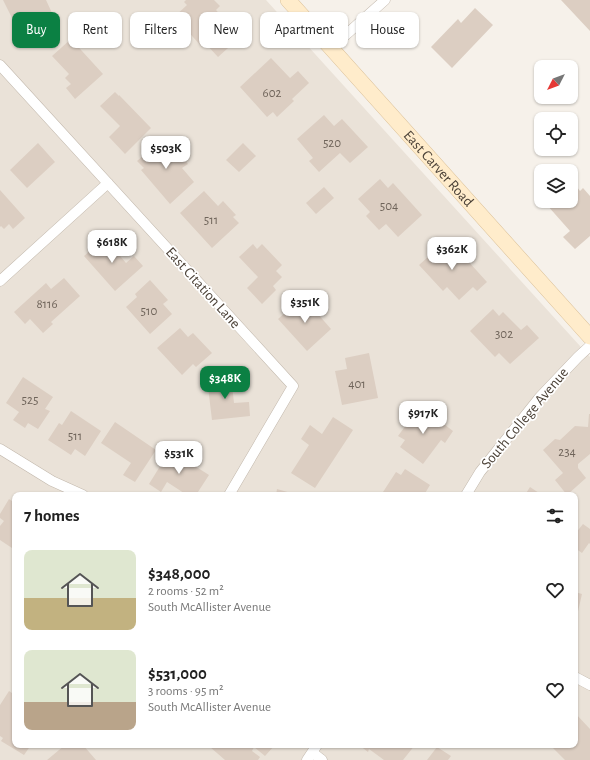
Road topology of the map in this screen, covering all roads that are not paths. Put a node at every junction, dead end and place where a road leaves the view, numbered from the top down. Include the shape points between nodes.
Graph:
1 (288, 0) edge
2 (384, 0) edge
3 (299, 12) edge
4 (348, 33) edge
5 (331, 48) edge
6 (0, 65) edge
7 (108, 184) junction
8 (0, 281) edge
9 (590, 337) edge
10 (590, 346) edge
11 (0, 449) edge
12 (76, 492) edge
13 (231, 492) edge
14 (468, 492) edge
15 (578, 679) edge
16 (590, 685) edge
17 (312, 753) edge
18 (322, 760) edge

1 - 3 street, East Carver Road
2 - 4 street
5 - 9 street, East Carver Road
6 - 7 street, East Citation Lane
7 - 8 street
7 - 13 street, East Citation Lane via 293,386
10 - 14 street, South College Avenue via 540,396 480,472
11 - 12 street via 52,481
15 - 16 street
17 - 18 street

